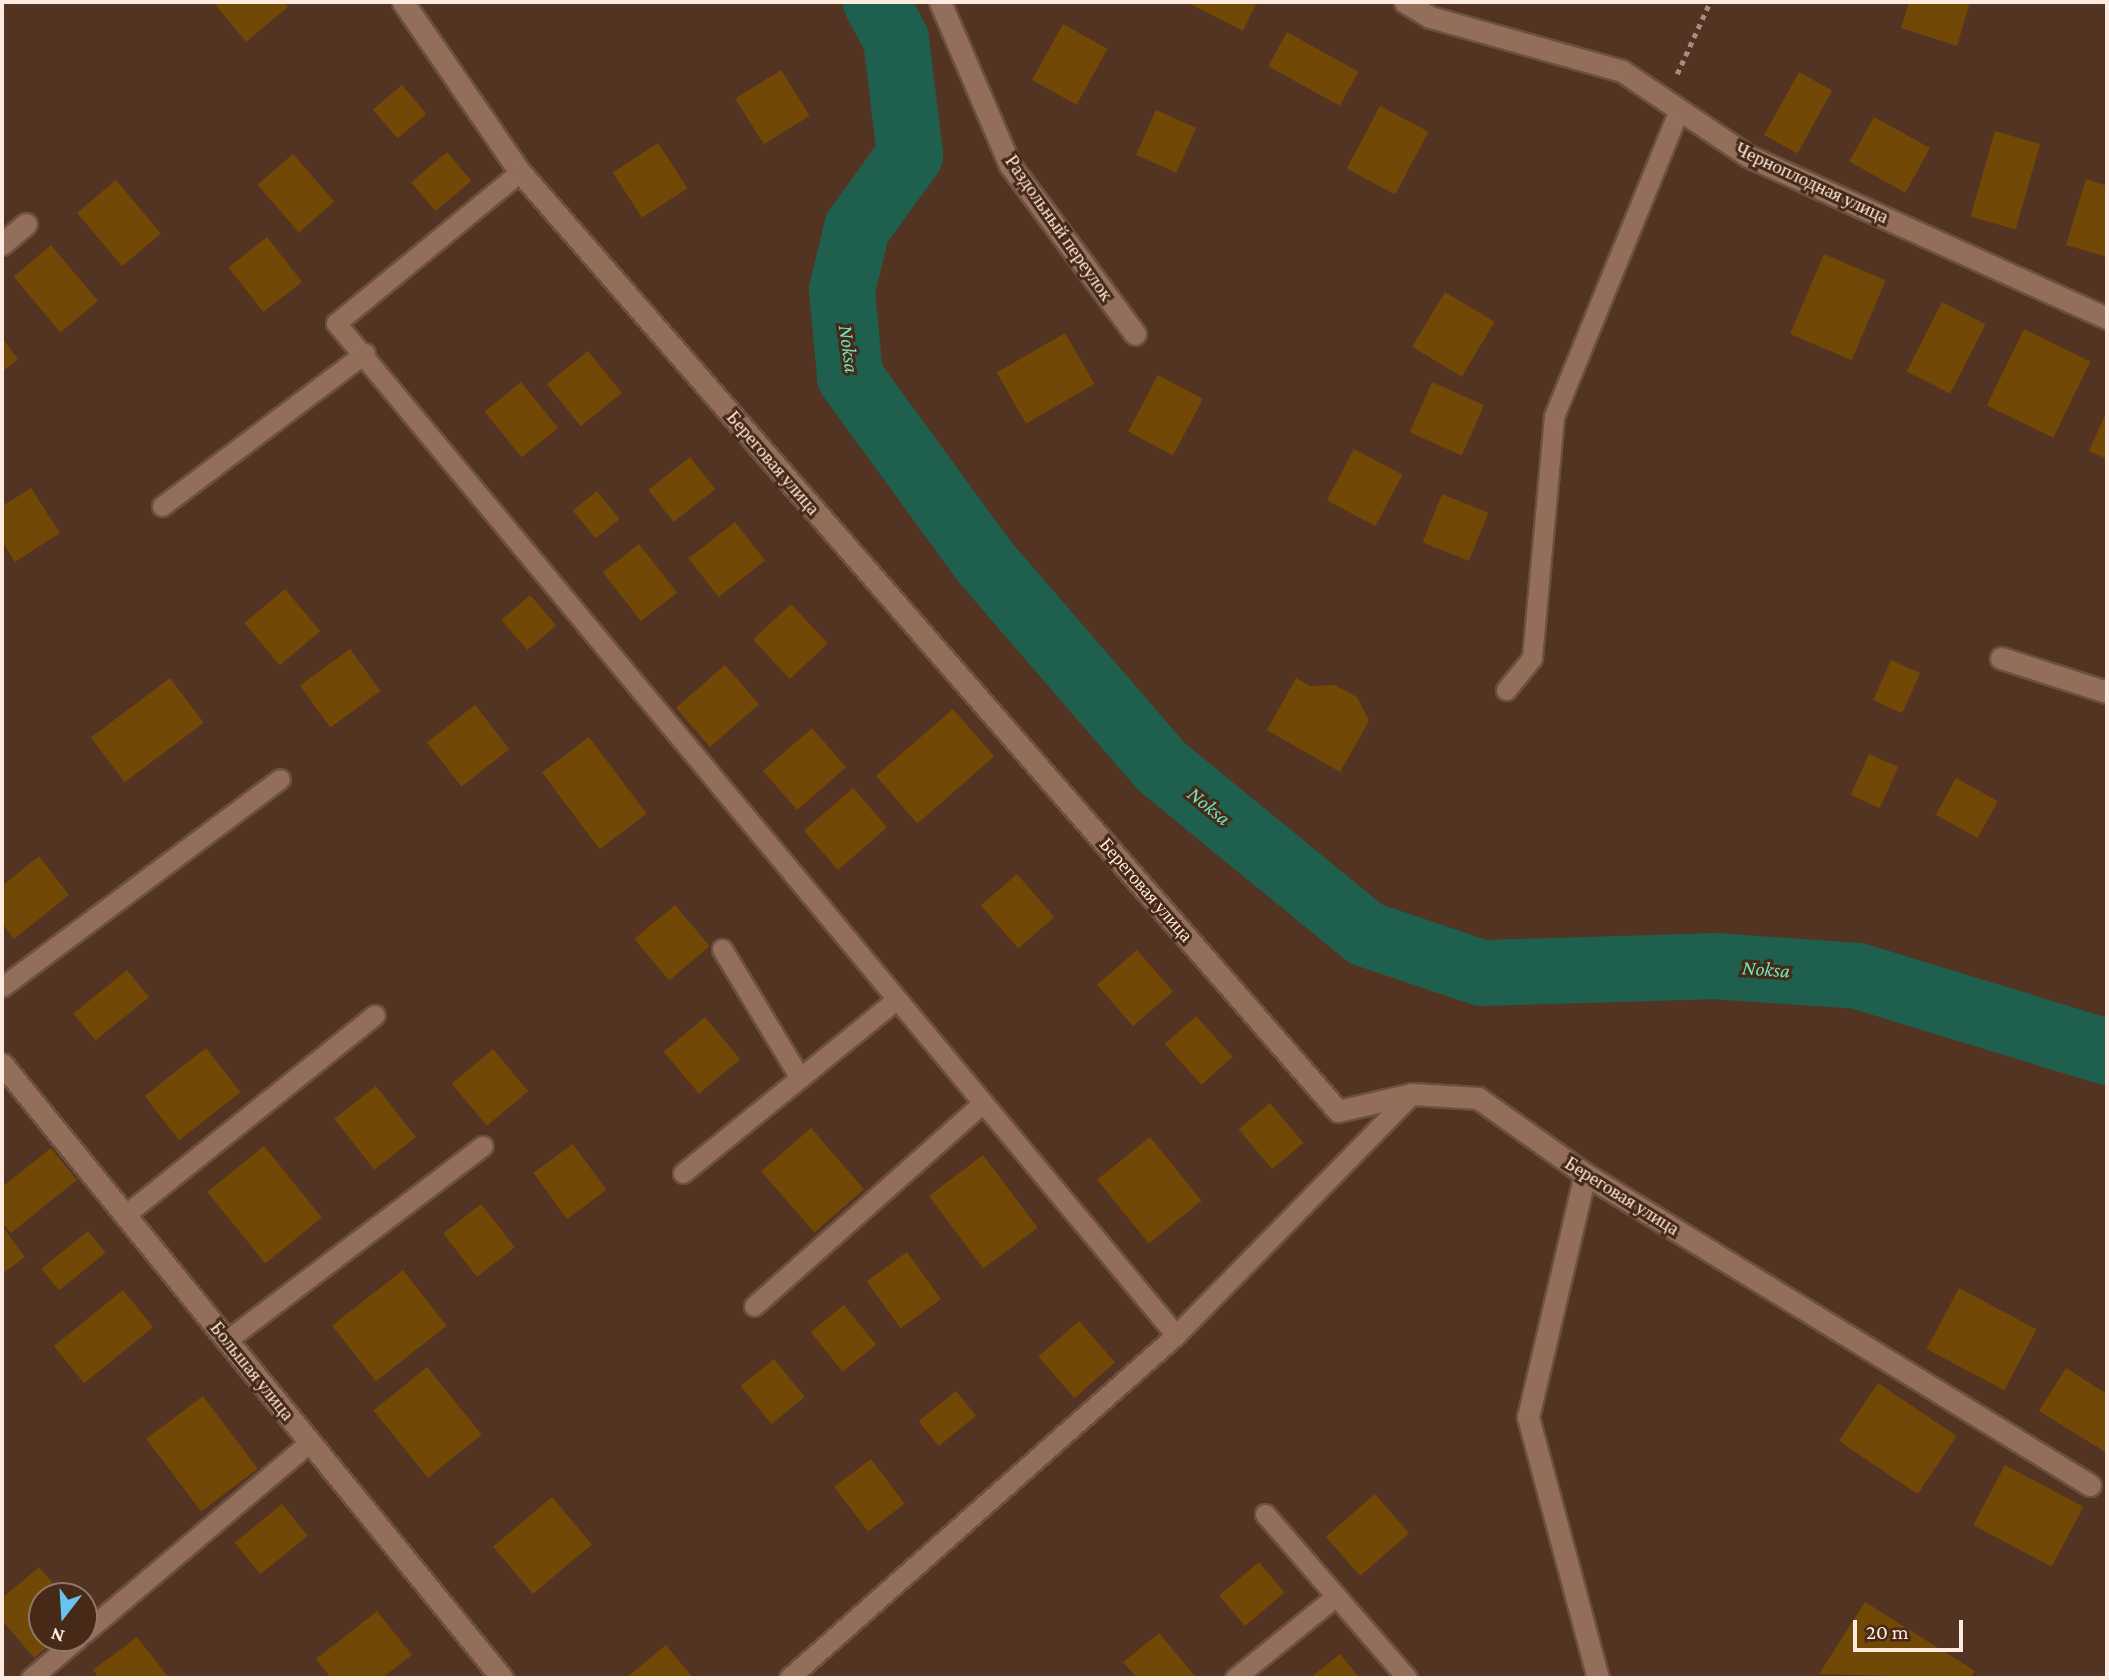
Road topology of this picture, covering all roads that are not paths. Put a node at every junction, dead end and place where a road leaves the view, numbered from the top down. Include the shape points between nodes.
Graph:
1 (403, 2) edge
2 (940, 2) edge
3 (1405, 2) edge
4 (1672, 105) junction
5 (520, 172) junction
6 (26, 224) dead end
7 (2, 244) edge
8 (2107, 318) edge
9 (1135, 334) dead end
10 (365, 353) junction
11 (162, 506) dead end
12 (2001, 658) dead end
13 (1506, 690) dead end
14 (2107, 692) edge
15 (280, 779) dead end
16 (722, 949) dead end
17 (2, 987) edge
18 (895, 1000) junction
19 (375, 1016) dead end
20 (2, 1064) edge
21 (800, 1078) junction
22 (1412, 1094) junction
23 (983, 1103) junction
24 (483, 1146) dead end
25 (683, 1173) dead end
26 (1584, 1174) junction
27 (125, 1214) junction
28 (754, 1306) dead end
29 (1176, 1335) junction
30 (227, 1340) junction
31 (310, 1441) junction
32 (2090, 1485) dead end
33 (1265, 1514) dead end
34 (1336, 1596) junction
35 (98, 1621) edge
36 (62, 1652) edge
37 (31, 1678) edge
38 (502, 1678) edge
39 (789, 1678) edge
40 (1234, 1678) edge
41 (1407, 1678) edge
42 (1598, 1678) edge

1 - 5 street, Береговая улица
2 - 9 street, Раздольный переулок via 1010,165
3 - 4 street, Черноплодная улица via 1430,16 1622,71
4 - 8 street, Черноплодная улица via 1748,156
4 - 13 lane via 1554,416 1532,658
5 - 10 lane via 336,323
5 - 22 street, Береговая улица via 1338,1111
6 - 7 street
10 - 11 lane
10 - 18 lane
12 - 14 street
15 - 17 lane
16 - 21 lane
18 - 21 lane
18 - 23 lane
19 - 27 lane
20 - 27 street, Большая улица
21 - 25 lane
22 - 26 street, Береговая улица via 1478,1098
22 - 29 lane
23 - 28 lane
23 - 29 lane
24 - 30 lane
26 - 32 street, Береговая улица
26 - 42 street via 1528,1417
27 - 30 street, Большая улица
29 - 39 lane
30 - 31 street, Большая улица
31 - 35 lane
31 - 38 street, Большая улица
33 - 34 lane
34 - 40 lane
34 - 41 lane
36 - 37 lane

